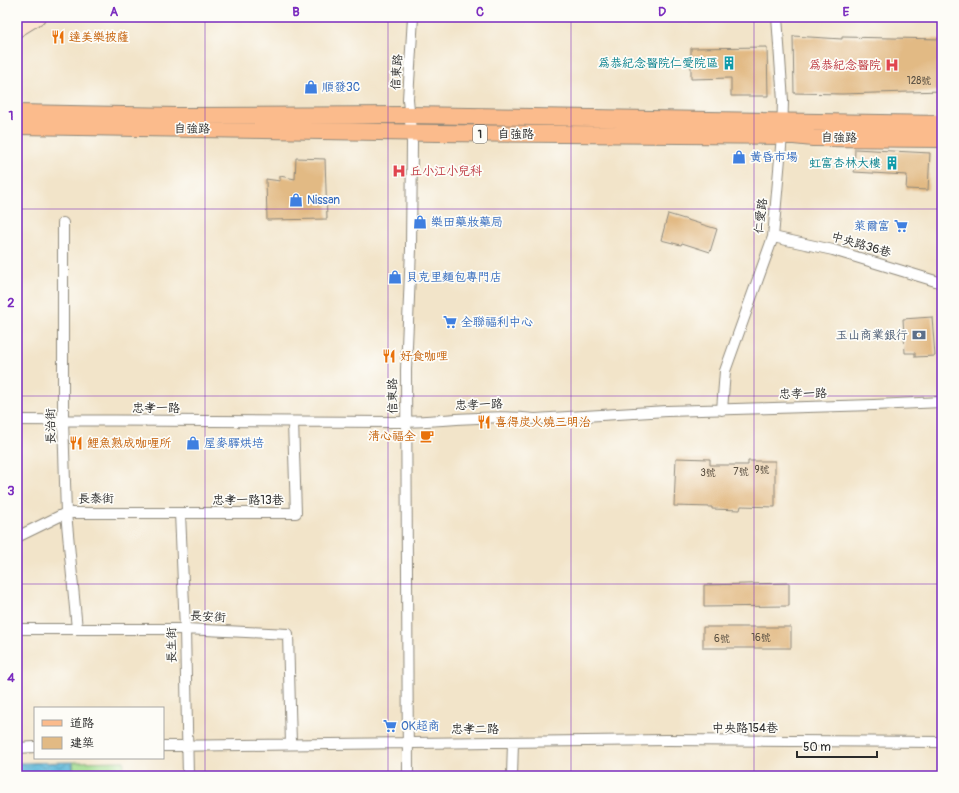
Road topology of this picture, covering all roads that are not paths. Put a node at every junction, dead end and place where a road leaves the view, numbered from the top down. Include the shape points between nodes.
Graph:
1 (38, 17) edge
2 (413, 17) edge
3 (777, 17) edge
4 (17, 30) edge
5 (17, 114) edge
6 (409, 115) junction
7 (942, 124) edge
8 (17, 126) edge
9 (782, 129) junction
10 (410, 133) junction
11 (942, 139) edge
12 (63, 223) dead end
13 (773, 237) junction
14 (942, 283) edge
15 (942, 402) edge
16 (722, 410) junction
17 (17, 420) edge
18 (63, 420) junction
19 (293, 422) junction
20 (407, 422) junction
21 (66, 512) junction
22 (180, 513) junction
23 (17, 537) edge
24 (17, 629) edge
25 (77, 629) junction
26 (185, 629) junction
27 (668, 740) joint
28 (512, 742) junction
29 (942, 742) edge
30 (409, 743) junction
31 (291, 744) junction
32 (186, 745) junction
33 (164, 746) edge
34 (34, 747) edge
35 (17, 748) edge
36 (188, 776) edge
37 (408, 776) edge
38 (512, 776) edge

1 - 4 street
2 - 6 street, 信東路
3 - 9 street, 仁愛路 via 783,101
5 - 6 main road, 自強路 / 1
6 - 9 main road, 自強路 / 1
6 - 10 street, 信東路
7 - 9 main road, 自強路 / 1
8 - 10 main road, 自強路 / 1
9 - 10 main road, 自強路 / 1
9 - 11 main road, 自強路 / 1
9 - 13 street, 仁愛路
10 - 20 street, 信東路 via 411,249 406,370
12 - 18 street, 長治街
13 - 14 street, 中央路36巷 via 833,250
13 - 16 street, 仁愛路 via 725,371
15 - 16 street, 忠孝一路
16 - 20 street, 忠孝一路
17 - 18 street, 忠孝一路
18 - 19 street, 忠孝一路
18 - 21 street, 長治街
19 - 20 street, 忠孝一路
19 - 22 street, 忠孝一路13巷 via 296,513
20 - 30 street, 信東路
21 - 22 street, 長泰街
21 - 23 street, 長泰街
21 - 25 street, 長治街
22 - 26 street, 長生街
24 - 25 street, 長安街
25 - 26 street, 長安街
26 - 31 street, 長安街 via 288,634
26 - 32 street, 長生街
27 - 28 street, 忠孝二路
27 - 29 street, 中央路154巷
28 - 30 street, 忠孝二路
28 - 38 street
30 - 31 street, 忠孝二路
30 - 37 street, 信東路
31 - 32 street, 忠孝二路
32 - 33 street, 忠孝二路
32 - 36 street, 長生街
34 - 35 street

